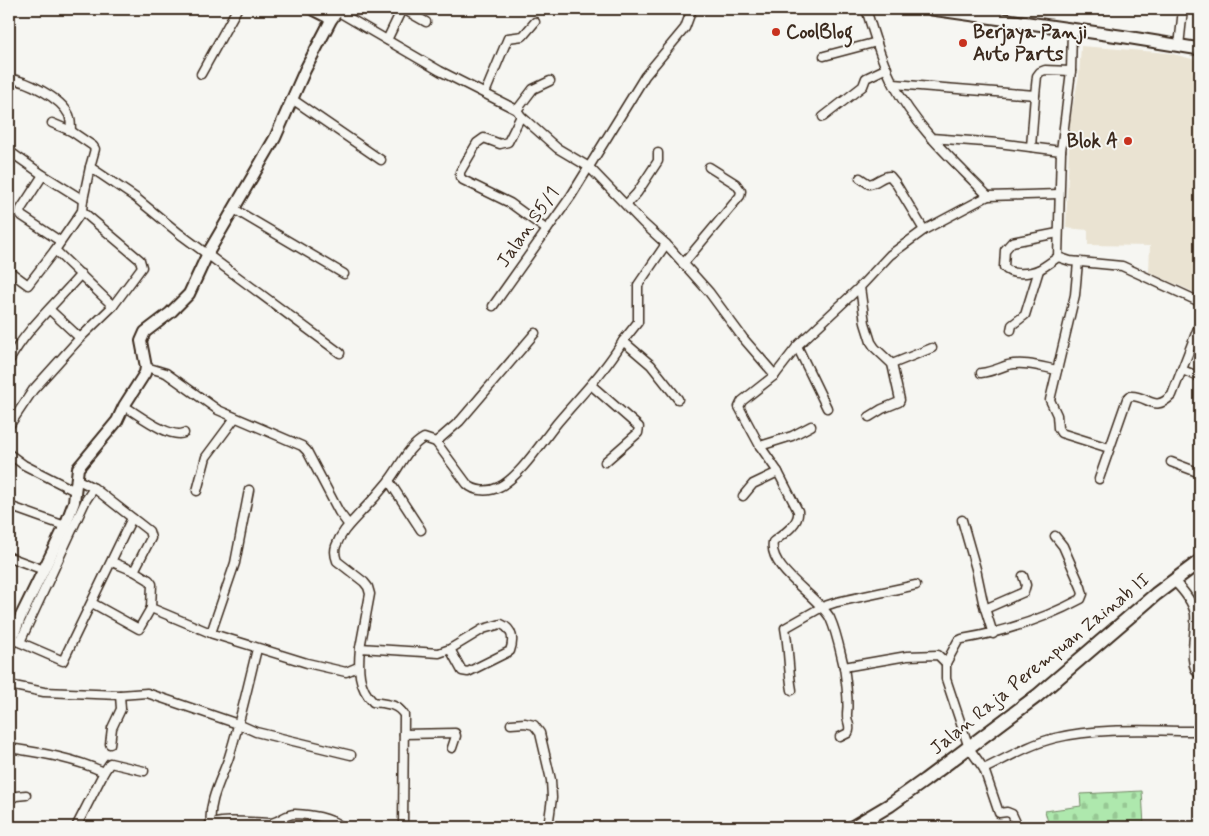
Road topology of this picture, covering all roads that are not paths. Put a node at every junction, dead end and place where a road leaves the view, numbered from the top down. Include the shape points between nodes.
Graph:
1 (237, 9) edge
2 (309, 9) edge
3 (403, 9) edge
4 (692, 9) edge
5 (866, 9) edge
6 (932, 9) edge
7 (1183, 9) edge
8 (336, 13) edge
9 (426, 22) dead end
10 (535, 22) dead end
11 (1072, 30) junction
12 (387, 40) junction
13 (877, 42) junction
14 (1179, 46) junction
15 (1200, 49) edge
16 (824, 56) dead end
17 (887, 68) junction
18 (1071, 71) junction
19 (201, 74) dead end
20 (9, 78) edge
21 (550, 81) dead end
22 (894, 84) junction
23 (485, 93) junction
24 (1035, 95) junction
25 (292, 99) junction
26 (519, 113) junction
27 (823, 117) dead end
28 (52, 123) dead end
29 (71, 131) junction
30 (931, 138) junction
31 (1031, 147) junction
32 (9, 151) edge
33 (1061, 151) junction
34 (658, 153) dead end
35 (381, 160) dead end
36 (90, 167) junction
37 (589, 167) junction
38 (709, 167) dead end
39 (43, 175) junction
40 (860, 178) dead end
41 (1059, 194) junction
42 (988, 196) junction
43 (83, 200) junction
44 (626, 205) junction
45 (234, 209) junction
46 (82, 211) junction
47 (548, 230) junction
48 (924, 230) junction
49 (1058, 233) junction
50 (60, 241) junction
51 (666, 244) junction
52 (54, 250) junction
53 (208, 253) junction
54 (1058, 257) junction
55 (1078, 262) junction
56 (684, 264) junction
57 (1039, 270) junction
58 (9, 271) edge
59 (81, 274) junction
60 (344, 274) dead end
61 (860, 287) junction
62 (1200, 302) edge
63 (113, 306) junction
64 (493, 306) dead end
65 (50, 310) junction
66 (1200, 323) edge
67 (1011, 330) dead end
68 (535, 333) dead end
69 (80, 338) junction
70 (623, 341) junction
71 (797, 346) junction
72 (932, 348) dead end
73 (340, 353) dead end
74 (9, 361) edge
75 (892, 364) junction
76 (146, 368) junction
77 (1058, 370) junction
78 (1182, 370) junction
79 (981, 373) dead end
80 (775, 375) junction
81 (1200, 377) edge
82 (591, 385) junction
83 (678, 399) dead end
84 (124, 406) junction
85 (828, 408) dead end
86 (869, 417) dead end
87 (235, 418) junction
88 (9, 426) edge
89 (811, 426) dead end
90 (184, 433) dead end
91 (436, 442) junction
92 (760, 446) junction
93 (1109, 448) junction
94 (9, 454) edge
95 (605, 462) dead end
96 (1171, 462) dead end
97 (778, 472) junction
98 (1200, 473) edge
99 (76, 479) junction
100 (1099, 479) dead end
101 (389, 481) junction
102 (94, 488) junction
103 (249, 490) dead end
104 (75, 491) junction
105 (197, 491) dead end
106 (743, 496) dead end
107 (9, 506) edge
108 (132, 518) junction
109 (962, 520) dead end
110 (348, 524) junction
111 (64, 526) junction
112 (421, 530) dead end
113 (1055, 536) dead end
114 (9, 557) edge
115 (112, 562) junction
116 (1200, 562) edge
117 (44, 570) junction
118 (134, 571) junction
119 (1023, 576) dead end
120 (1174, 581) junction
121 (916, 585) dead end
122 (92, 603) junction
123 (822, 607) junction
124 (151, 608) junction
125 (985, 609) junction
126 (211, 633) junction
127 (993, 634) junction
128 (14, 642) edge
129 (360, 648) junction
130 (257, 649) junction
131 (450, 649) junction
132 (946, 662) junction
133 (358, 667) junction
134 (844, 667) junction
135 (1200, 675) edge
136 (9, 685) edge
137 (792, 690) dead end
138 (120, 695) junction
139 (238, 724) junction
140 (511, 724) dead end
141 (1200, 731) edge
142 (404, 734) junction
143 (840, 737) dead end
144 (110, 744) dead end
145 (968, 747) junction
146 (9, 748) edge
147 (452, 748) dead end
148 (351, 755) dead end
149 (984, 769) junction
150 (144, 771) dead end
151 (104, 772) junction
152 (26, 795) dead end
153 (9, 800) edge
154 (209, 826) edge
155 (76, 827) edge
156 (342, 827) edge
157 (403, 827) edge
158 (548, 827) edge
159 (853, 827) edge
160 (1018, 827) edge

1 - 19 street
2 - 8 street
3 - 9 street
3 - 12 street
4 - 37 street, Jalan S5/1 via 685,28 645,76
5 - 13 street
6 - 11 main road
7 - 14 street
8 - 12 street
8 - 25 street
10 - 23 street via 523,36 508,38
11 - 14 main road
11 - 18 street
12 - 23 street
13 - 16 street
13 - 17 street
14 - 15 main road
17 - 22 street
17 - 27 street via 866,78 864,86
18 - 24 street via 1040,72
18 - 33 street
20 - 29 street via 26,82 61,104 69,114
21 - 26 street via 533,88
22 - 24 street
22 - 30 street via 910,112
23 - 26 street
24 - 31 street
25 - 35 street
25 - 45 street via 275,138
26 - 37 street via 557,148
26 - 47 street via 508,142 500,144 484,138 477,143 460,177 510,203
28 - 29 street
29 - 36 street via 93,146 95,150
30 - 31 street
30 - 42 street
31 - 33 street
32 - 39 street
33 - 41 street
34 - 44 street via 658,161
36 - 43 street
36 - 53 street
37 - 44 street
37 - 47 street, Jalan S5/1
38 - 56 street via 736,184 741,191 740,196
39 - 43 street
39 - 50 street via 20,213
40 - 48 street via 869,184 890,176
41 - 42 street
41 - 49 street
42 - 48 street
43 - 46 street
44 - 51 street
45 - 53 street
45 - 60 street
46 - 50 street
46 - 63 street via 140,260 142,267
47 - 64 street, Jalan S5/1
48 - 61 street via 890,255
49 - 54 street
49 - 57 street via 1019,239 1005,250 1004,267 1008,271
50 - 52 street
51 - 56 street
51 - 70 street via 638,285 638,322
52 - 58 street via 28,285
52 - 59 street
53 - 73 street
53 - 76 street via 189,294 145,332 141,341
54 - 55 street
54 - 57 street
55 - 62 street via 1122,266
55 - 77 street via 1075,295
56 - 80 street
57 - 67 street via 1026,313 1012,325
59 - 63 street
59 - 65 street
61 - 71 street
61 - 75 street via 871,342
63 - 69 street
65 - 69 street
65 - 74 street
66 - 78 street
68 - 91 street via 460,421
69 - 88 street via 32,390
70 - 82 street via 612,361
70 - 83 street via 650,365
71 - 80 street
71 - 85 street
72 - 75 street
75 - 86 street via 899,402
76 - 84 street
76 - 87 street via 166,374
77 - 79 street via 1015,364
77 - 93 street via 1050,400 1057,415 1058,431
78 - 81 street
78 - 93 street via 1172,395 1162,403 1153,404 1129,397
80 - 92 street via 739,407
82 - 91 street via 521,468 498,488 470,488
82 - 95 street via 639,426 638,432
84 - 90 street via 168,433
84 - 99 street via 117,421 78,468
87 - 105 street via 206,457
87 - 110 street via 302,446
89 - 92 street
91 - 101 street via 428,438 420,440 406,454
92 - 97 street
93 - 100 street
94 - 104 street
96 - 98 street
97 - 106 street via 753,484
97 - 123 street via 798,515 794,523 773,542 772,550 786,573
99 - 102 street
99 - 104 street
101 - 110 street
101 - 112 street
102 - 108 street
102 - 128 street
103 - 126 street via 234,563
104 - 111 street
107 - 111 street
108 - 115 street
108 - 118 street via 151,534
109 - 125 street
110 - 129 street via 334,555 368,587 370,594
111 - 117 street
113 - 127 street via 1064,546 1082,597 1079,601
114 - 117 street
115 - 118 street
115 - 122 street
116 - 120 main road, Jalan Raja Perempuan Zainab II
117 - 128 street
118 - 124 street via 152,584
119 - 125 street via 1024,592
120 - 135 street via 1184,591 1195,613 1193,664
120 - 145 main road, Jalan Raja Perempuan Zainab II via 1037,696
121 - 123 street via 848,598
122 - 124 street via 139,629
122 - 128 street via 63,661
123 - 134 street via 830,618
123 - 137 street via 784,628
124 - 126 street
125 - 127 street
126 - 130 street
127 - 132 street via 958,641
129 - 131 street via 434,654
129 - 133 street
130 - 133 street via 346,672
130 - 139 street
131 - 131 street via 482,630 501,624 512,634 510,651 468,672 462,671
132 - 134 street via 938,655 907,656
132 - 145 street via 946,678
133 - 142 street via 363,688 373,702 400,709 404,715
134 - 143 street via 850,727 848,733
136 - 138 street via 44,692
138 - 139 street via 147,693
138 - 144 street via 121,709 112,728
139 - 148 street via 256,732
139 - 154 street via 216,790
140 - 158 street via 534,724 540,733 551,780
141 - 149 street via 1093,732 1054,738
142 - 147 street via 455,733
142 - 157 street
145 - 149 street
145 - 159 main road, Jalan Raja Perempuan Zainab II via 890,805
146 - 151 street via 57,755
149 - 160 street via 999,812 1012,814
150 - 151 street via 110,763
151 - 155 street
152 - 153 street
154 - 156 street via 271,823 296,814 327,819

